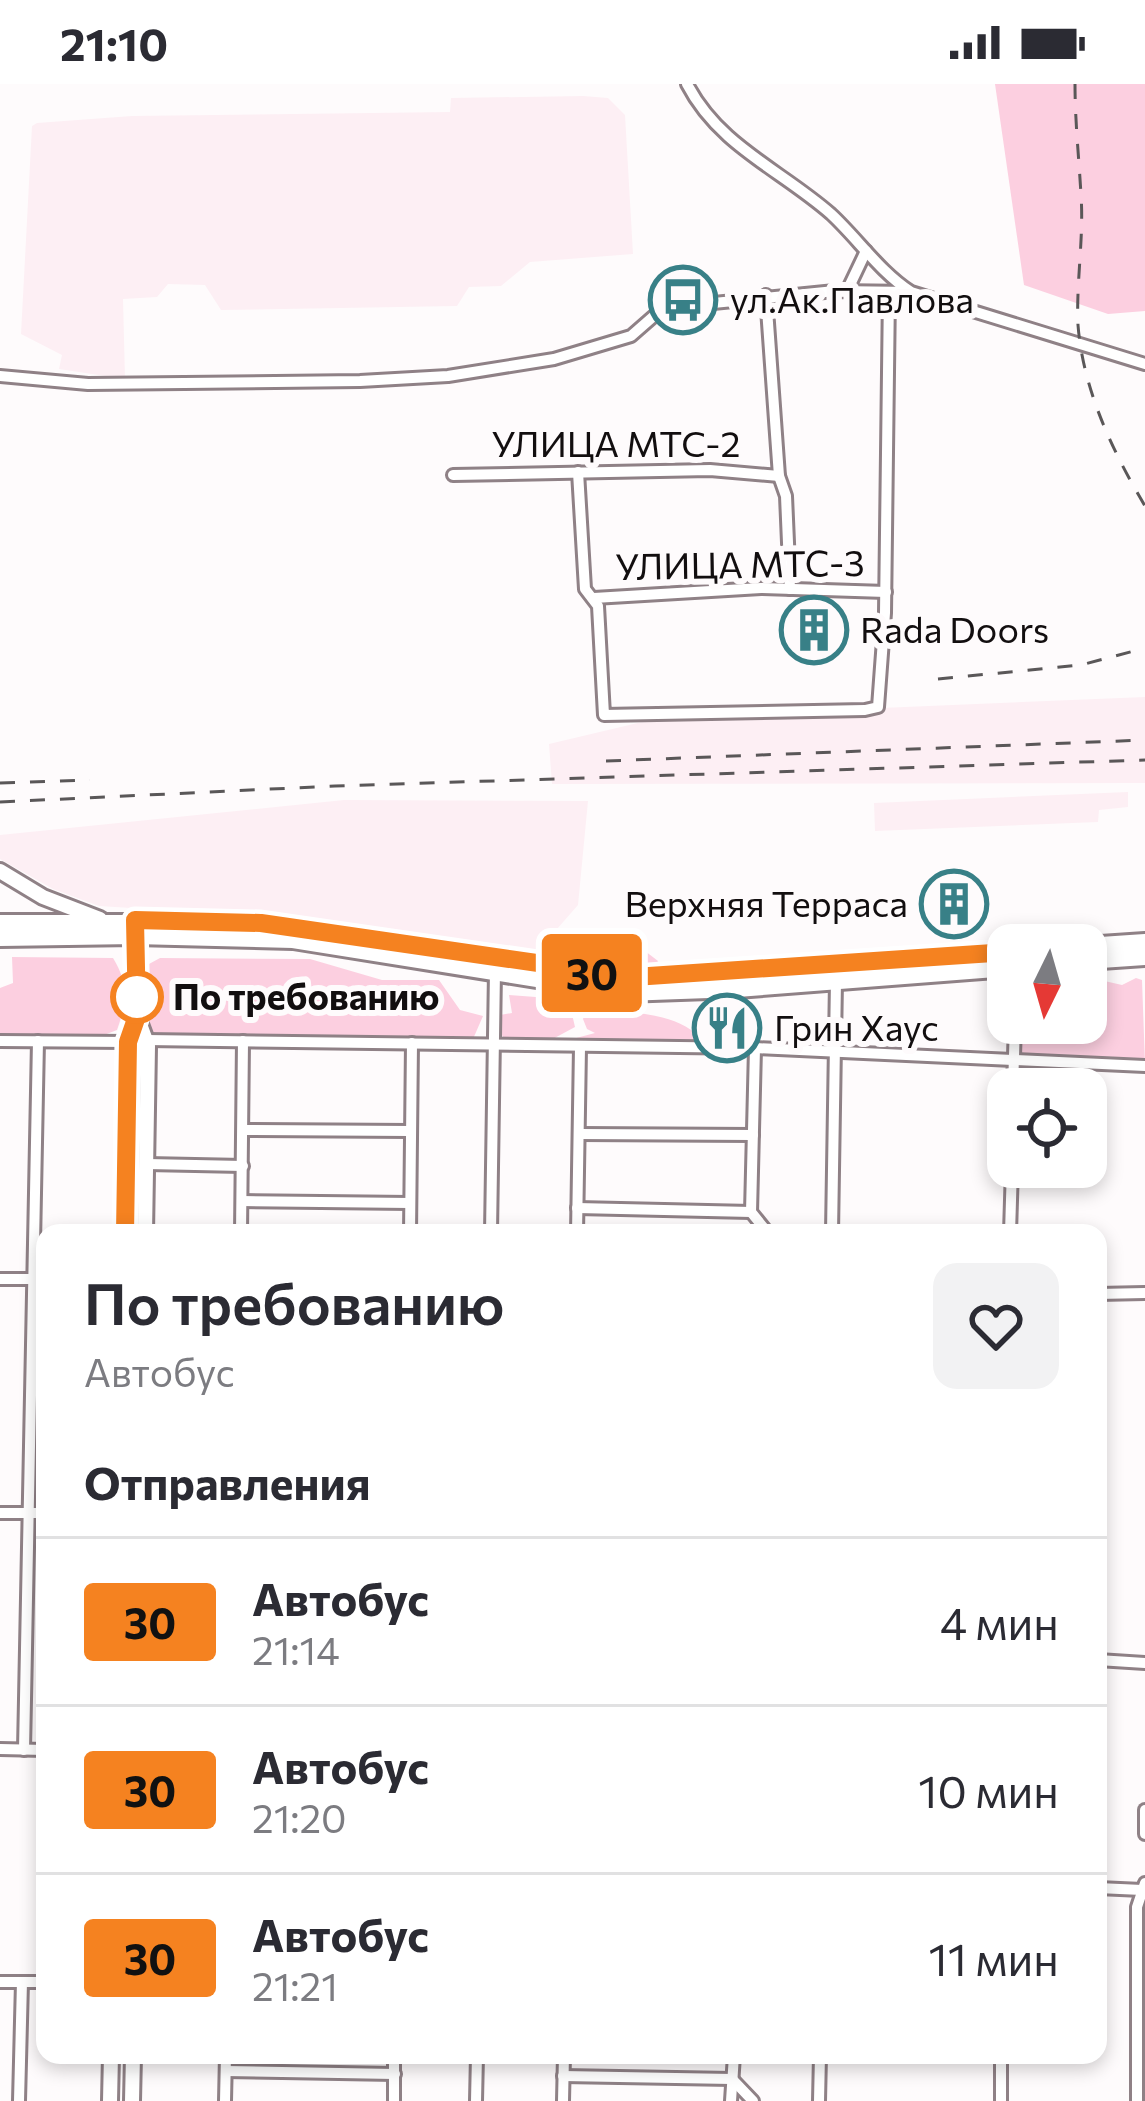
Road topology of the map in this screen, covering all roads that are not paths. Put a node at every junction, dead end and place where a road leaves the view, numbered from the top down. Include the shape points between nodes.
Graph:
1 (687, 84) edge
2 (866, 250) junction
3 (847, 291) junction
4 (889, 292) junction
5 (911, 292) junction
6 (766, 295) junction
7 (1145, 364) edge
8 (0, 376) edge
9 (578, 472) junction
10 (454, 476) dead end
11 (779, 476) junction
12 (790, 590) junction
13 (886, 592) junction
14 (594, 598) junction
15 (0, 871) edge
16 (104, 921) junction
17 (0, 923) edge
18 (135, 928) junction
19 (0, 938) edge
20 (1145, 942) edge
21 (1107, 945) edge
22 (987, 955) edge
23 (1145, 957) edge
24 (1107, 960) edge
25 (987, 969) edge
26 (494, 971) junction
27 (836, 973) junction
28 (137, 1016) junction
29 (146, 1040) junction
30 (0, 1041) edge
31 (38, 1041) junction
32 (243, 1041) junction
33 (128, 1042) junction
34 (412, 1042) junction
35 (494, 1042) junction
36 (1015, 1044) edge
37 (580, 1046) junction
38 (754, 1048) junction
39 (834, 1053) junction
40 (1014, 1058) junction
41 (1145, 1066) edge
42 (1014, 1068) edge
43 (243, 1130) junction
44 (411, 1131) junction
45 (579, 1134) junction
46 (753, 1135) junction
47 (147, 1164) junction
48 (243, 1166) junction
49 (1011, 1188) edge
50 (242, 1201) junction
51 (410, 1203) junction
52 (577, 1208) junction
53 (751, 1212) junction
54 (39, 1224) edge
55 (125, 1224) edge
56 (146, 1224) edge
57 (241, 1224) edge
58 (410, 1224) edge
59 (491, 1224) edge
60 (577, 1224) edge
61 (761, 1224) edge
62 (832, 1224) edge
63 (1010, 1224) edge
64 (0, 1279) edge
65 (36, 1279) edge
66 (1145, 1293) edge
67 (1107, 1294) edge
68 (36, 1349) edge
69 (0, 1513) edge
70 (29, 1513) junction
71 (36, 1513) edge
72 (1107, 1661) edge
73 (1145, 1663) edge
74 (0, 1749) edge
75 (23, 1750) junction
76 (36, 1750) edge
77 (1145, 1810) edge
78 (1145, 1834) edge
79 (1143, 1887) edge
80 (1107, 1888) edge
81 (0, 1982) edge
82 (22, 1982) junction
83 (36, 1982) edge
84 (111, 2064) edge
85 (133, 2064) edge
86 (226, 2064) edge
87 (394, 2064) edge
88 (477, 2064) edge
89 (564, 2064) edge
90 (733, 2064) edge
91 (820, 2064) edge
92 (1001, 2064) edge
93 (226, 2071) junction
94 (394, 2074) junction
95 (563, 2076) junction
96 (732, 2079) junction
97 (20, 2101) edge
98 (110, 2101) edge
99 (132, 2101) edge
100 (225, 2101) edge
101 (394, 2101) edge
102 (476, 2101) edge
103 (563, 2101) edge
104 (731, 2101) edge
105 (753, 2101) edge
106 (819, 2101) edge
107 (1001, 2101) edge
108 (1137, 2101) edge

1 - 2 street via 724,135 811,197
2 - 3 street
2 - 5 street
3 - 4 street
3 - 6 street
4 - 5 street
4 - 13 street
5 - 7 street
6 - 8 street via 663,308 632,336 448,376 88,384
6 - 11 street
9 - 10 street, УЛИЦА МТС-2
9 - 11 street, УЛИЦА МТС-2
9 - 14 street via 585,589
11 - 12 street
12 - 13 street, УЛИЦА МТС-3
12 - 14 street, УЛИЦА МТС-3
13 - 14 street via 878,706 728,713 604,715
15 - 16 main road
16 - 17 highway
16 - 18 highway
18 - 19 highway
18 - 26 highway via 293,940
18 - 27 highway via 261,923 634,977
18 - 28 main road
20 - 21 highway
22 - 27 highway
23 - 24 highway
25 - 27 highway
26 - 27 highway via 624,993
26 - 35 street
27 - 39 street
28 - 29 main road
28 - 33 main road
29 - 32 street
29 - 47 main road
30 - 31 street
31 - 33 street
31 - 54 street
32 - 34 street
32 - 43 street
33 - 55 main road
34 - 35 street
34 - 44 street
35 - 37 street
35 - 59 street
36 - 40 street
37 - 38 street
37 - 45 street
38 - 39 street
38 - 46 street
39 - 40 street
39 - 62 street
40 - 41 street
40 - 42 street
43 - 44 street
43 - 48 street
44 - 51 street
45 - 46 street
45 - 52 street
46 - 53 street
47 - 48 street
47 - 56 main road
48 - 50 street
49 - 63 street
50 - 51 street
50 - 57 street
51 - 58 street
52 - 53 street
52 - 60 street
53 - 61 street
64 - 65 street
66 - 67 street
68 - 70 street
69 - 70 street
70 - 71 street
70 - 75 street
72 - 73 street
74 - 75 street
75 - 76 street
77 - 78 street
79 - 80 street
79 - 108 street
81 - 82 street
82 - 83 street
82 - 97 street
84 - 98 main road
85 - 99 main road
86 - 93 street
87 - 94 street
88 - 102 street
89 - 95 street
90 - 96 street
91 - 106 street
92 - 107 street
93 - 94 street
93 - 100 street
94 - 101 street
95 - 96 street
95 - 103 street
96 - 104 street
96 - 105 street

